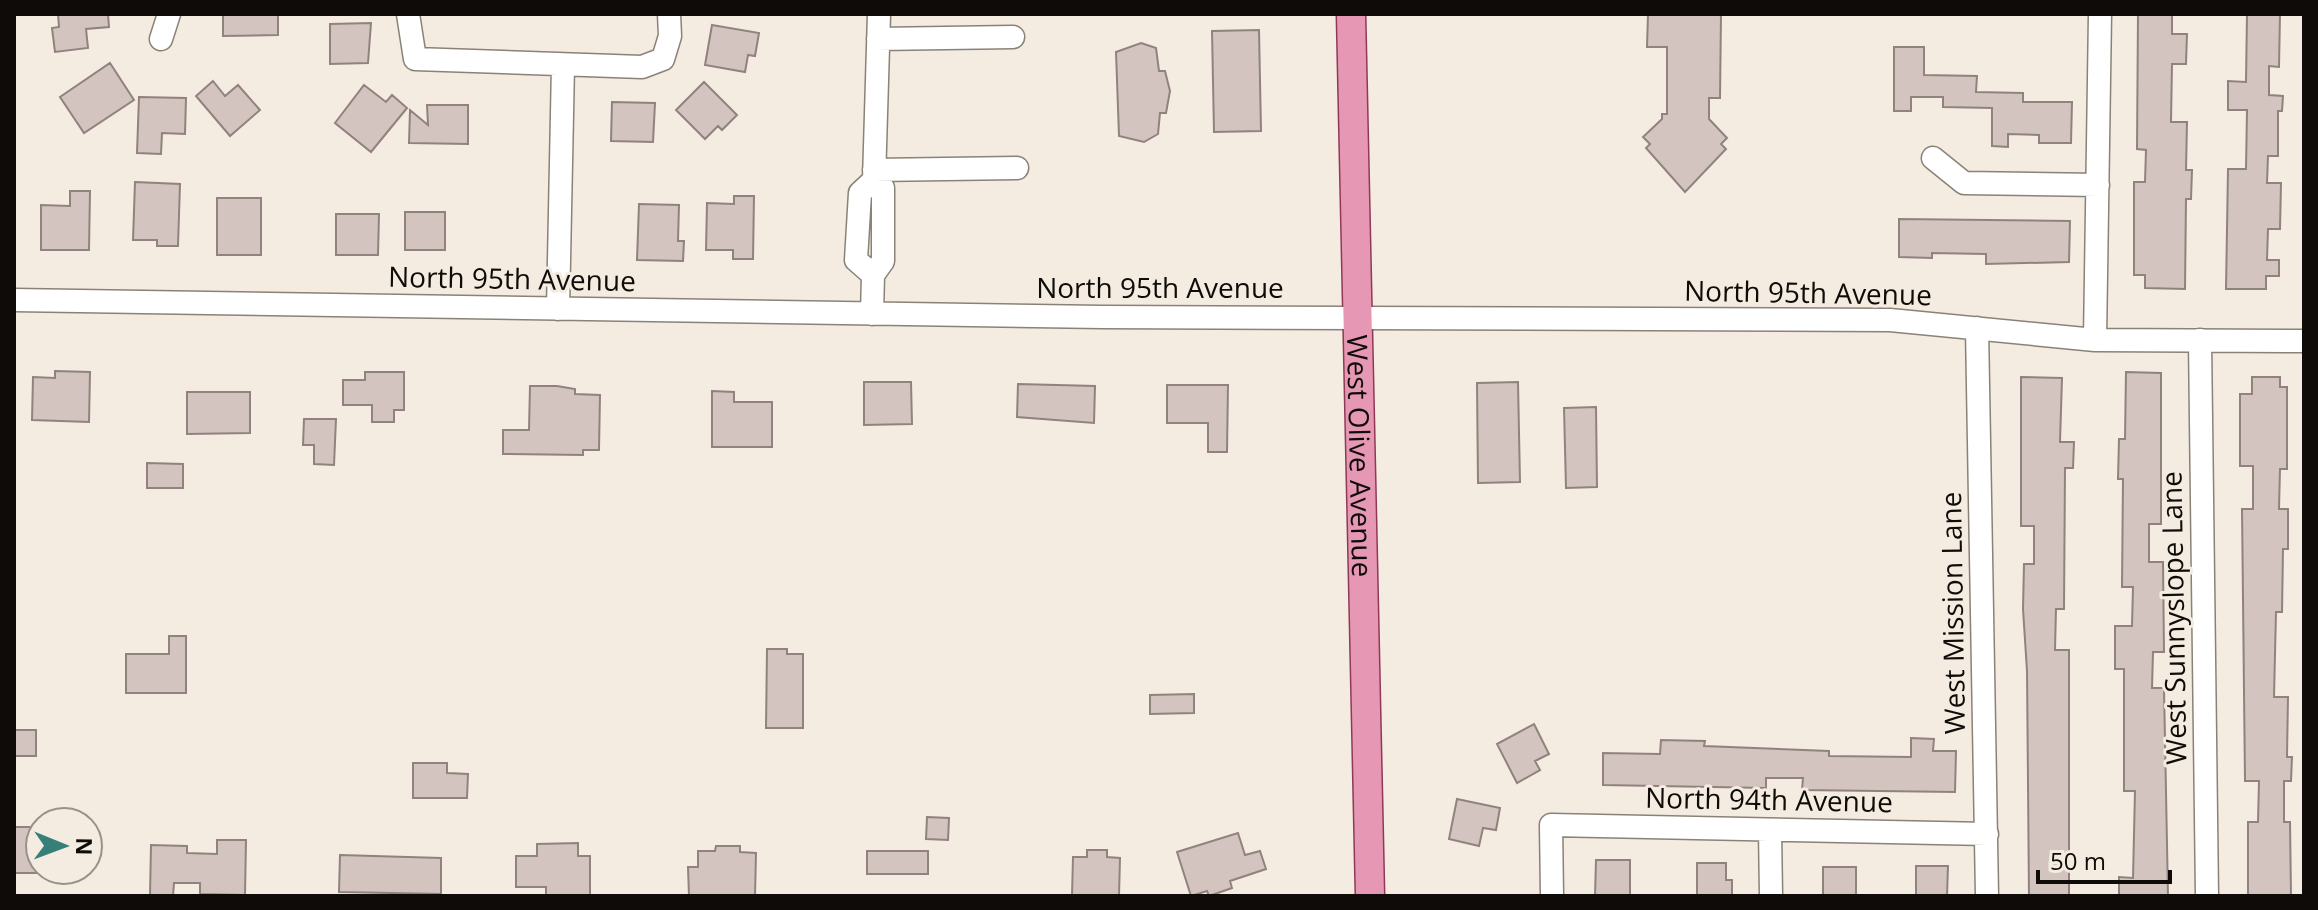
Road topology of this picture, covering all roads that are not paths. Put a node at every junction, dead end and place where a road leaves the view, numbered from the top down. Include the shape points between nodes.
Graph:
1 (169, 14) edge
2 (408, 14) edge
3 (669, 14) edge
4 (879, 14) edge
5 (1351, 14) edge
6 (2100, 14) edge
7 (1013, 37) dead end
8 (161, 39) dead end
9 (878, 39) junction
10 (563, 65) junction
11 (1933, 158) dead end
12 (1017, 168) dead end
13 (874, 175) junction
14 (2098, 185) junction
15 (14, 300) edge
16 (558, 309) junction
17 (872, 314) junction
18 (1357, 317) junction
19 (1977, 328) junction
20 (2095, 340) junction
21 (2200, 340) junction
22 (2304, 341) edge
23 (1770, 830) junction
24 (1987, 834) junction
25 (1370, 896) edge
26 (1552, 896) edge
27 (1771, 896) edge
28 (1987, 896) edge
29 (2207, 896) edge

1 - 8 street
2 - 10 street via 415,59
3 - 10 street via 663,59 642,67
4 - 9 street
5 - 18 main road, West Olive Avenue
6 - 14 street
7 - 9 street
9 - 13 street
10 - 16 street
11 - 14 street via 1964,183
12 - 13 street
13 - 17 street via 883,188 883,261 873,275
14 - 20 street
15 - 16 street, North 95th Avenue
16 - 17 street, North 95th Avenue
17 - 18 street, North 95th Avenue
18 - 19 street, North 95th Avenue via 1890,320
18 - 25 main road, West Olive Avenue
19 - 20 street, North 95th Avenue
19 - 24 street, West Mission Lane
20 - 21 street, North 95th Avenue
21 - 22 street, North 95th Avenue
21 - 29 street, West Sunnyslope Lane
23 - 24 street, North 94th Avenue
23 - 26 street, North 94th Avenue via 1551,825
23 - 27 street
24 - 28 street, West Mission Lane

